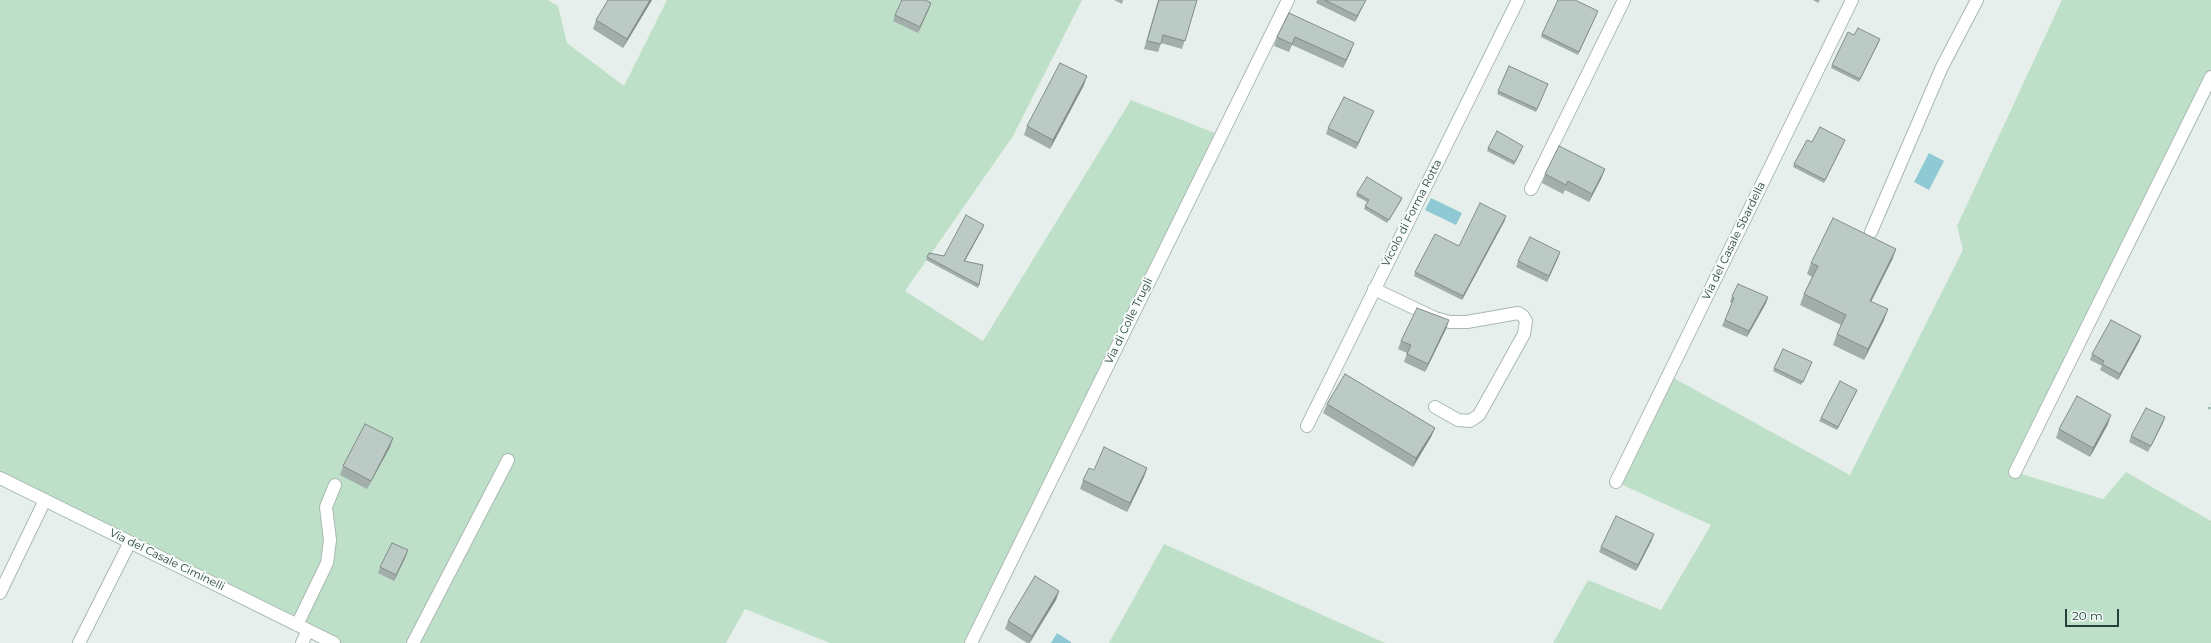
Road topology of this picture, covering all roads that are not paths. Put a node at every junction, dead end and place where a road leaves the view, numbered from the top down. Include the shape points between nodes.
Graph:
1 (1288, 0) edge
2 (1518, 0) edge
3 (1624, 0) edge
4 (1852, 0) edge
5 (1977, 0) edge
6 (2211, 77) edge
7 (1531, 190) dead end
8 (1871, 232) dead end
9 (1374, 289) junction
10 (1434, 407) dead end
11 (1307, 426) dead end
12 (508, 460) dead end
13 (2015, 472) dead end
14 (0, 478) edge
15 (1616, 482) dead end
16 (335, 485) dead end
17 (45, 500) junction
18 (130, 542) junction
19 (0, 593) edge
20 (303, 627) junction
21 (79, 643) edge
22 (302, 643) edge
23 (334, 643) edge
24 (413, 643) edge
25 (971, 643) edge

1 - 25 street, Via di Colle Trugli
2 - 9 street, Vicolo di Forma Rotta
3 - 7 street
4 - 15 street, Via del Casale Sbardella
5 - 8 street via 1942,67
6 - 13 street
9 - 10 street via 1435,318 1450,322 1467,322 1518,313 1526,320 1524,334 1479,415 1470,421 1458,420
9 - 11 street, Vicolo di Forma Rotta
12 - 24 street
14 - 17 street, Via del Casale Ciminelli
16 - 20 street via 326,507 330,540 327,563
17 - 18 street, Via del Casale Ciminelli
17 - 19 street
18 - 20 street, Via del Casale Ciminelli
18 - 21 street
20 - 22 street
20 - 23 street, Via del Casale Ciminelli

